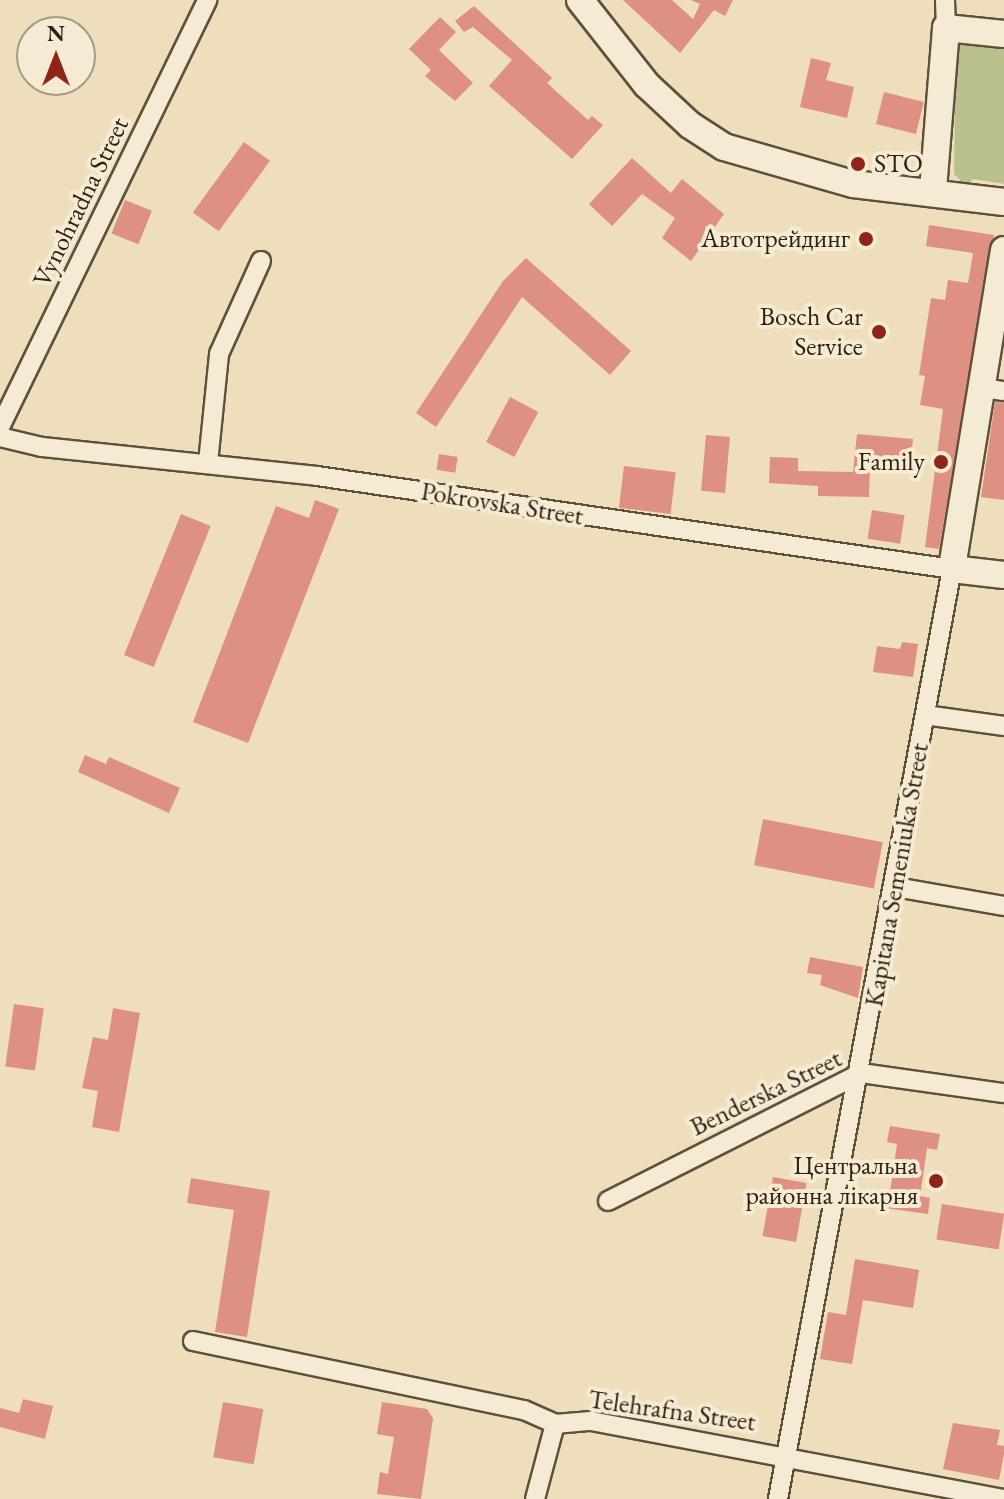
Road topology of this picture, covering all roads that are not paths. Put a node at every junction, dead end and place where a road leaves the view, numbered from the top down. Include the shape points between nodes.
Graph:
1 (207, 0) edge
2 (580, 0) edge
3 (945, 0) edge
4 (946, 28) junction
5 (1004, 34) edge
6 (933, 190) junction
7 (1004, 202) edge
8 (1004, 250) edge
9 (261, 261) dead end
10 (994, 389) edge
11 (0, 427) edge
12 (0, 437) edge
13 (208, 463) junction
14 (952, 569) junction
15 (1004, 575) edge
16 (925, 715) junction
17 (1004, 726) edge
18 (895, 887) junction
19 (1004, 906) edge
20 (861, 1073) junction
21 (1004, 1093) edge
22 (608, 1201) dead end
23 (193, 1341) dead end
24 (555, 1424) junction
25 (787, 1455) junction
26 (535, 1499) edge
27 (778, 1499) edge
28 (1004, 1499) edge

1 - 11 street, Vynohradna Street
2 - 6 main road via 647,85 690,125 724,147 810,175
3 - 4 street
4 - 5 main road
4 - 6 main road
6 - 7 main road
8 - 10 main road, Kapitana Semeniuka Street
9 - 13 street via 219,354
10 - 14 main road, Kapitana Semeniuka Street
12 - 13 street, Pokrovska Street via 42,447
13 - 14 street, Pokrovska Street
14 - 15 main road, Pokrovska Street
14 - 16 street, Kapitana Semeniuka Street
16 - 17 street
16 - 18 street, Kapitana Semeniuka Street
18 - 19 street
18 - 20 street, Kapitana Semeniuka Street
20 - 21 street, Benderska Street
20 - 22 street, Benderska Street
20 - 25 street, Kapitana Semeniuka Street
23 - 24 street, Telehrafna Street via 524,1410
24 - 25 street, Telehrafna Street via 591,1421
24 - 26 street
25 - 27 street, Kapitana Semeniuka Street
25 - 28 street, Telehrafna Street

